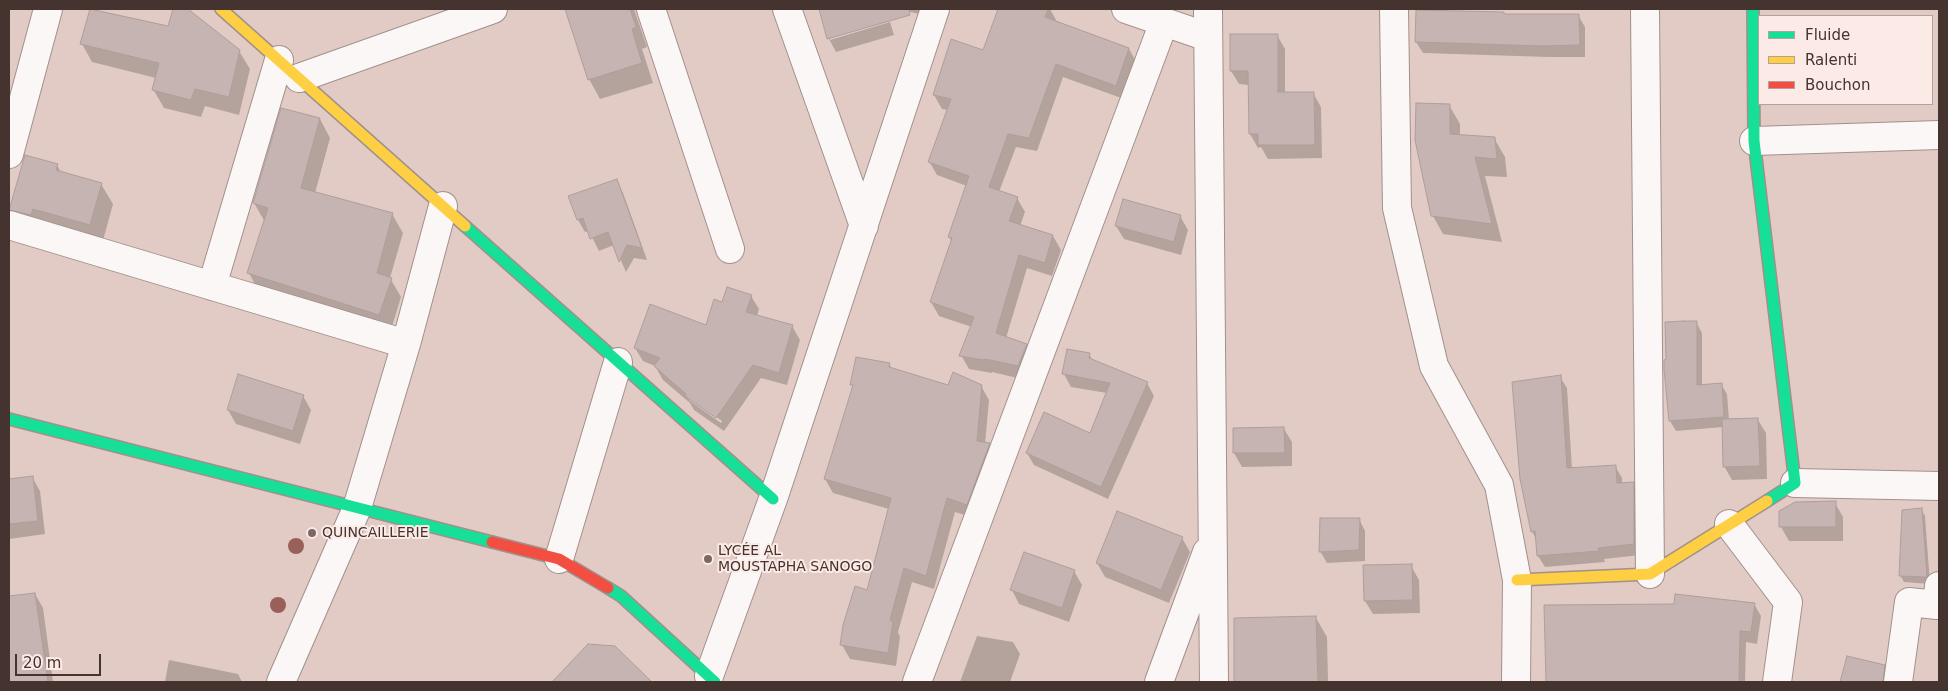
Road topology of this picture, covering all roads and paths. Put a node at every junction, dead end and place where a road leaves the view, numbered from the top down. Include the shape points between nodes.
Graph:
1 (48, 9) edge
2 (220, 9) edge
3 (493, 9) edge
4 (651, 9) edge
5 (787, 9) edge
6 (934, 9) edge
7 (1126, 9) edge
8 (1208, 9) edge
9 (1394, 9) edge
10 (1645, 9) edge
11 (1753, 9) edge
12 (1164, 22) junction
13 (1208, 36) junction
14 (279, 60) junction
15 (299, 78) junction
16 (1939, 135) edge
17 (1754, 141) junction
18 (9, 154) edge
19 (443, 206) junction
20 (9, 225) edge
21 (864, 226) junction
22 (730, 249) dead end
23 (212, 286) junction
24 (406, 344) junction
25 (618, 362) junction
26 (9, 419) edge
27 (1795, 483) junction
28 (1939, 486) edge
29 (773, 499) junction
30 (358, 508) junction
31 (1729, 524) junction
32 (1213, 537) junction
33 (559, 559) junction
34 (1650, 574) junction
35 (1517, 580) junction
36 (1939, 586) edge
37 (712, 679) edge
38 (281, 682) edge
39 (917, 682) edge
40 (1159, 682) edge
41 (1214, 682) edge
42 (1516, 682) edge
43 (1777, 682) edge
44 (1898, 682) edge

1 - 18 street
2 - 14 street
3 - 15 street
4 - 22 street
5 - 21 street
6 - 21 street
7 - 12 street
8 - 13 street
9 - 35 street via 1397,208 1434,366 1499,485
10 - 34 street
11 - 17 street
12 - 13 street
12 - 39 street
13 - 32 street
14 - 15 street
14 - 23 street
15 - 19 street
16 - 17 street
17 - 27 street
19 - 24 street
19 - 25 street
20 - 23 street
21 - 29 street
23 - 24 street
24 - 30 street
25 - 29 street
25 - 33 street
26 - 30 street
27 - 28 street
27 - 31 street
29 - 37 street
30 - 33 street
30 - 38 street
31 - 34 street
31 - 43 street via 1788,602
32 - 40 street
32 - 41 street
33 - 37 street via 620,596
34 - 35 street
35 - 42 street
36 - 44 street via 1937,605 1909,602

